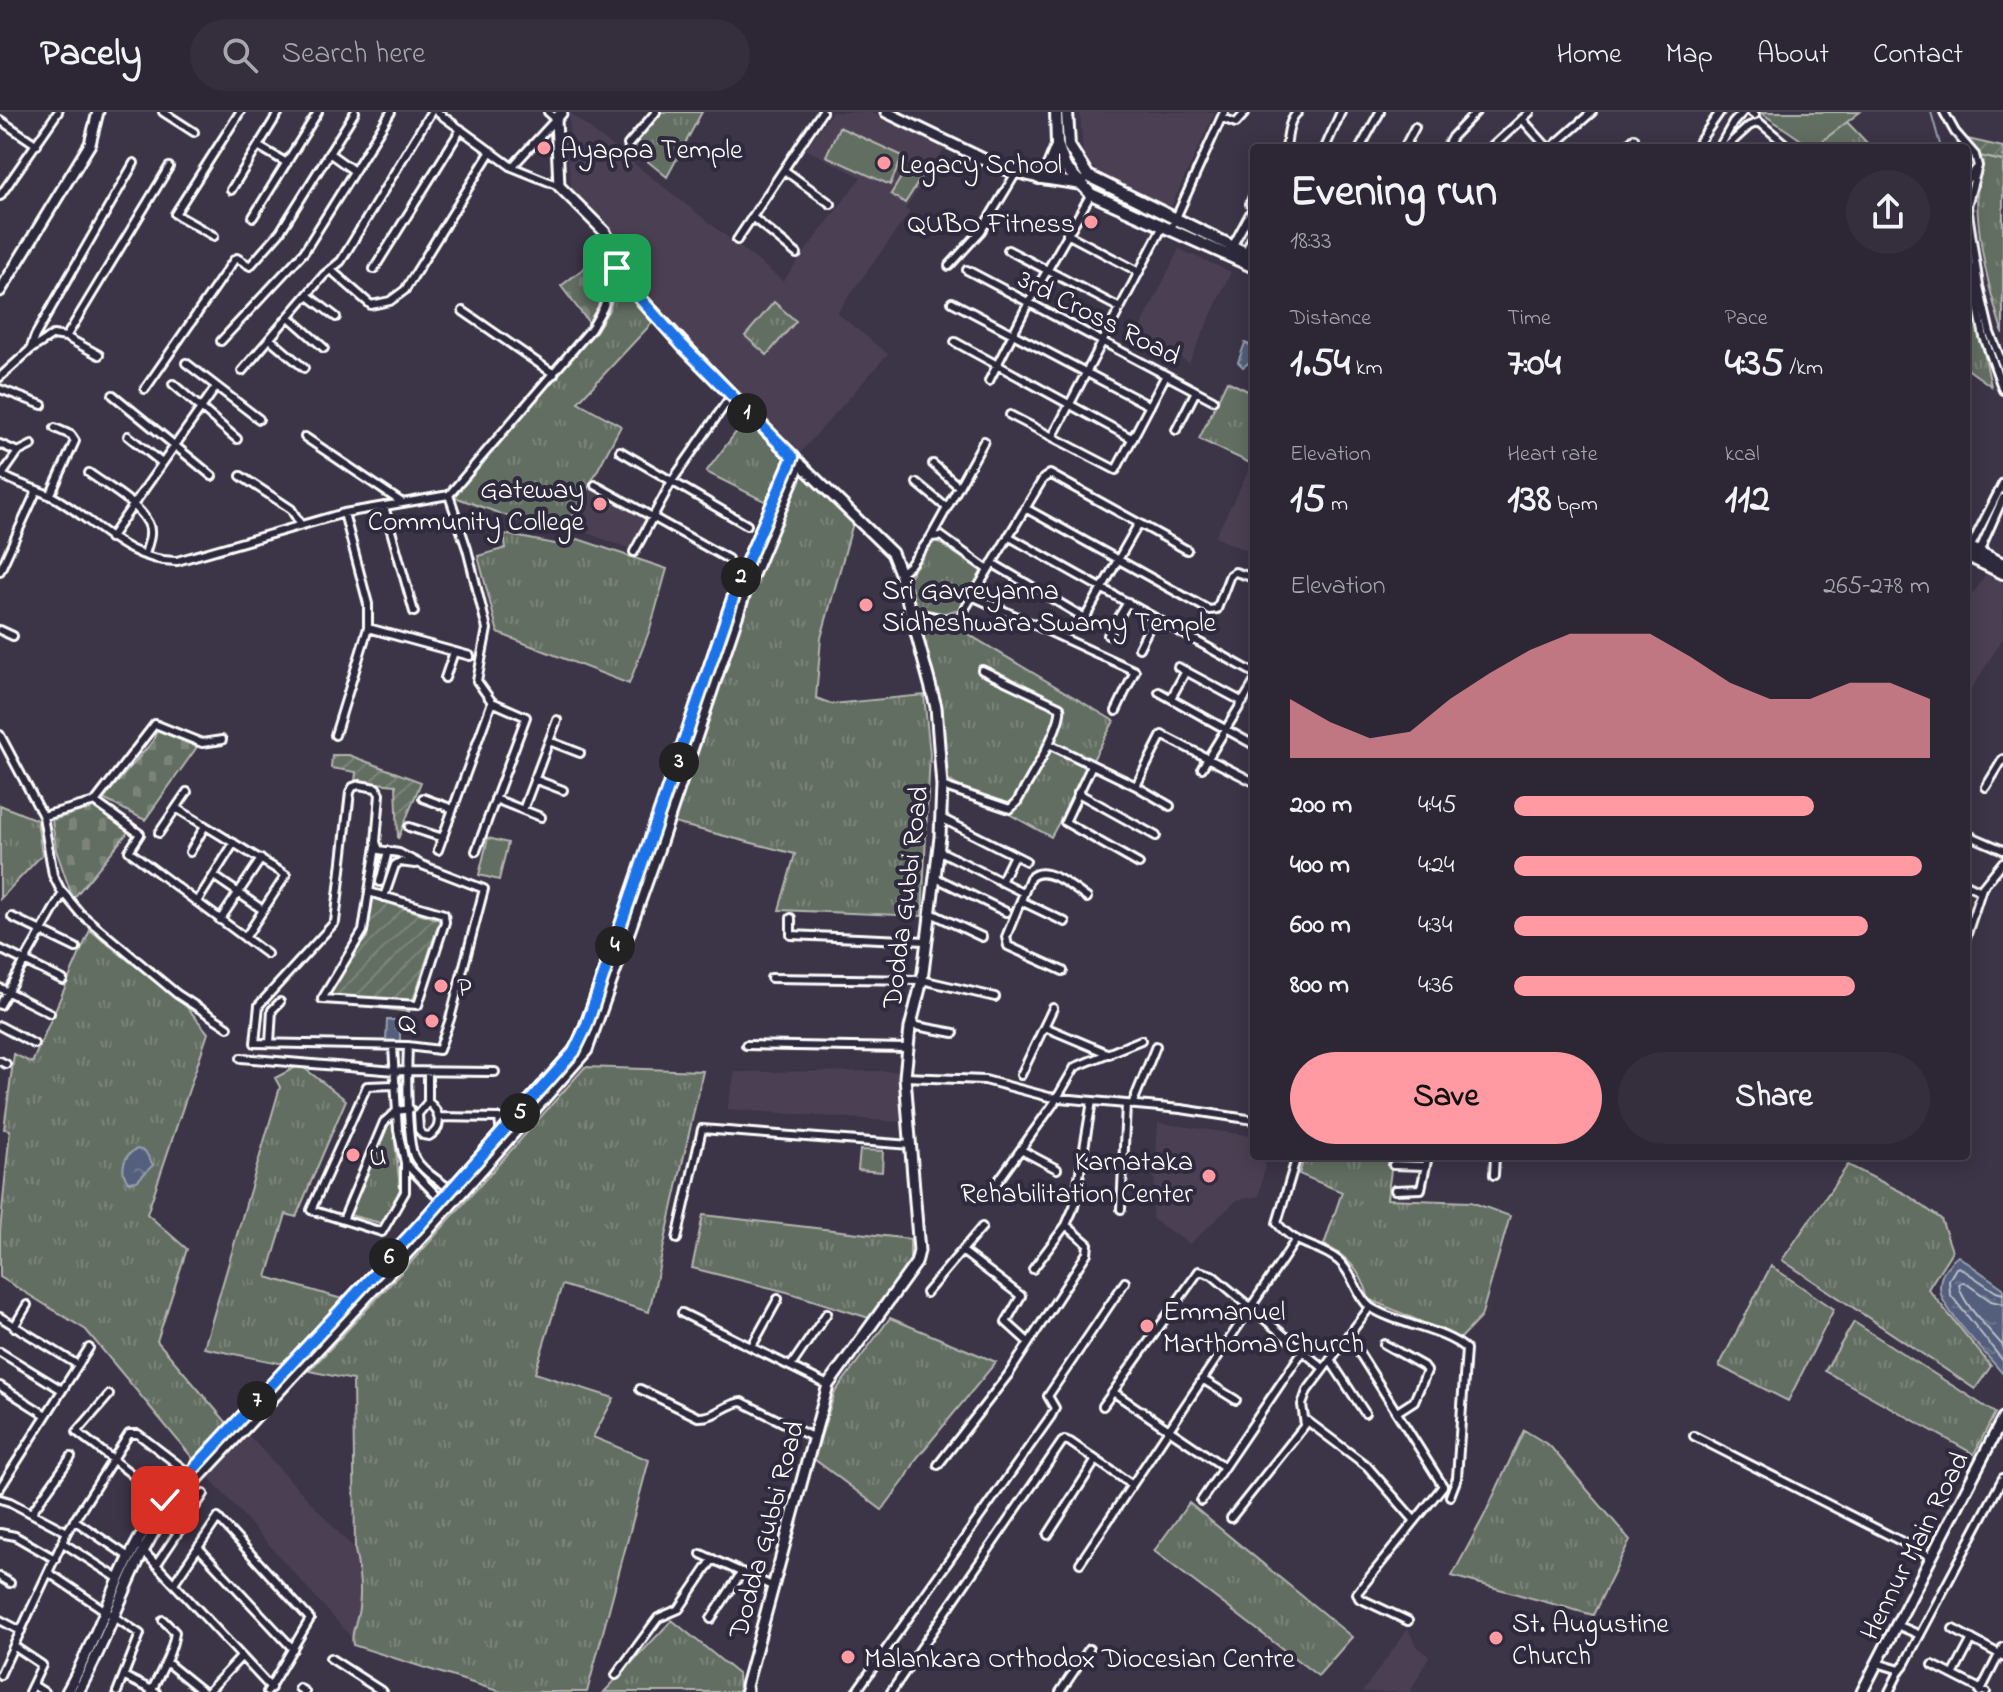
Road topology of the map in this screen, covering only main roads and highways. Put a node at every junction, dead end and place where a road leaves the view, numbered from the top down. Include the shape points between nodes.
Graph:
1 (98, 112) edge
2 (886, 112) edge
3 (1056, 112) edge
4 (1067, 112) edge
5 (555, 114) edge
6 (1057, 144) junction
7 (1088, 176) junction
8 (1039, 178) junction
9 (1079, 184) junction
10 (1249, 255) edge
11 (1250, 265) edge
12 (0, 291) edge
13 (797, 460) junction
14 (1970, 550) edge
15 (2003, 564) edge
16 (2003, 573) edge
17 (323, 1337) junction
18 (2003, 1418) edge
19 (140, 1546) junction
20 (109, 1613) junction
21 (67, 1692) edge
22 (78, 1692) edge
23 (747, 1692) edge
24 (1862, 1692) edge

1 - 12 main road via 90,144
2 - 8 main road via 1016,173
3 - 6 main road
4 - 7 main road via 1069,146
5 - 13 main road, Dodda Gubbi Road via 559,186 605,232 628,285
6 - 8 main road
6 - 9 main road via 1065,167
7 - 9 main road
7 - 10 main road
8 - 9 main road
9 - 11 main road
13 - 17 main road via 749,553 696,725 578,1046 455,1193
13 - 23 main road, Dodda Gubbi Road via 892,553 936,707 941,818 905,1077 919,1251 916,1263 828,1385
14 - 15 main road
14 - 16 main road
17 - 19 main road
17 - 19 main road via 165,1500
18 - 24 main road, Hennur Main Road
19 - 20 main road
19 - 20 main road via 129,1557
20 - 21 main road
20 - 22 main road

